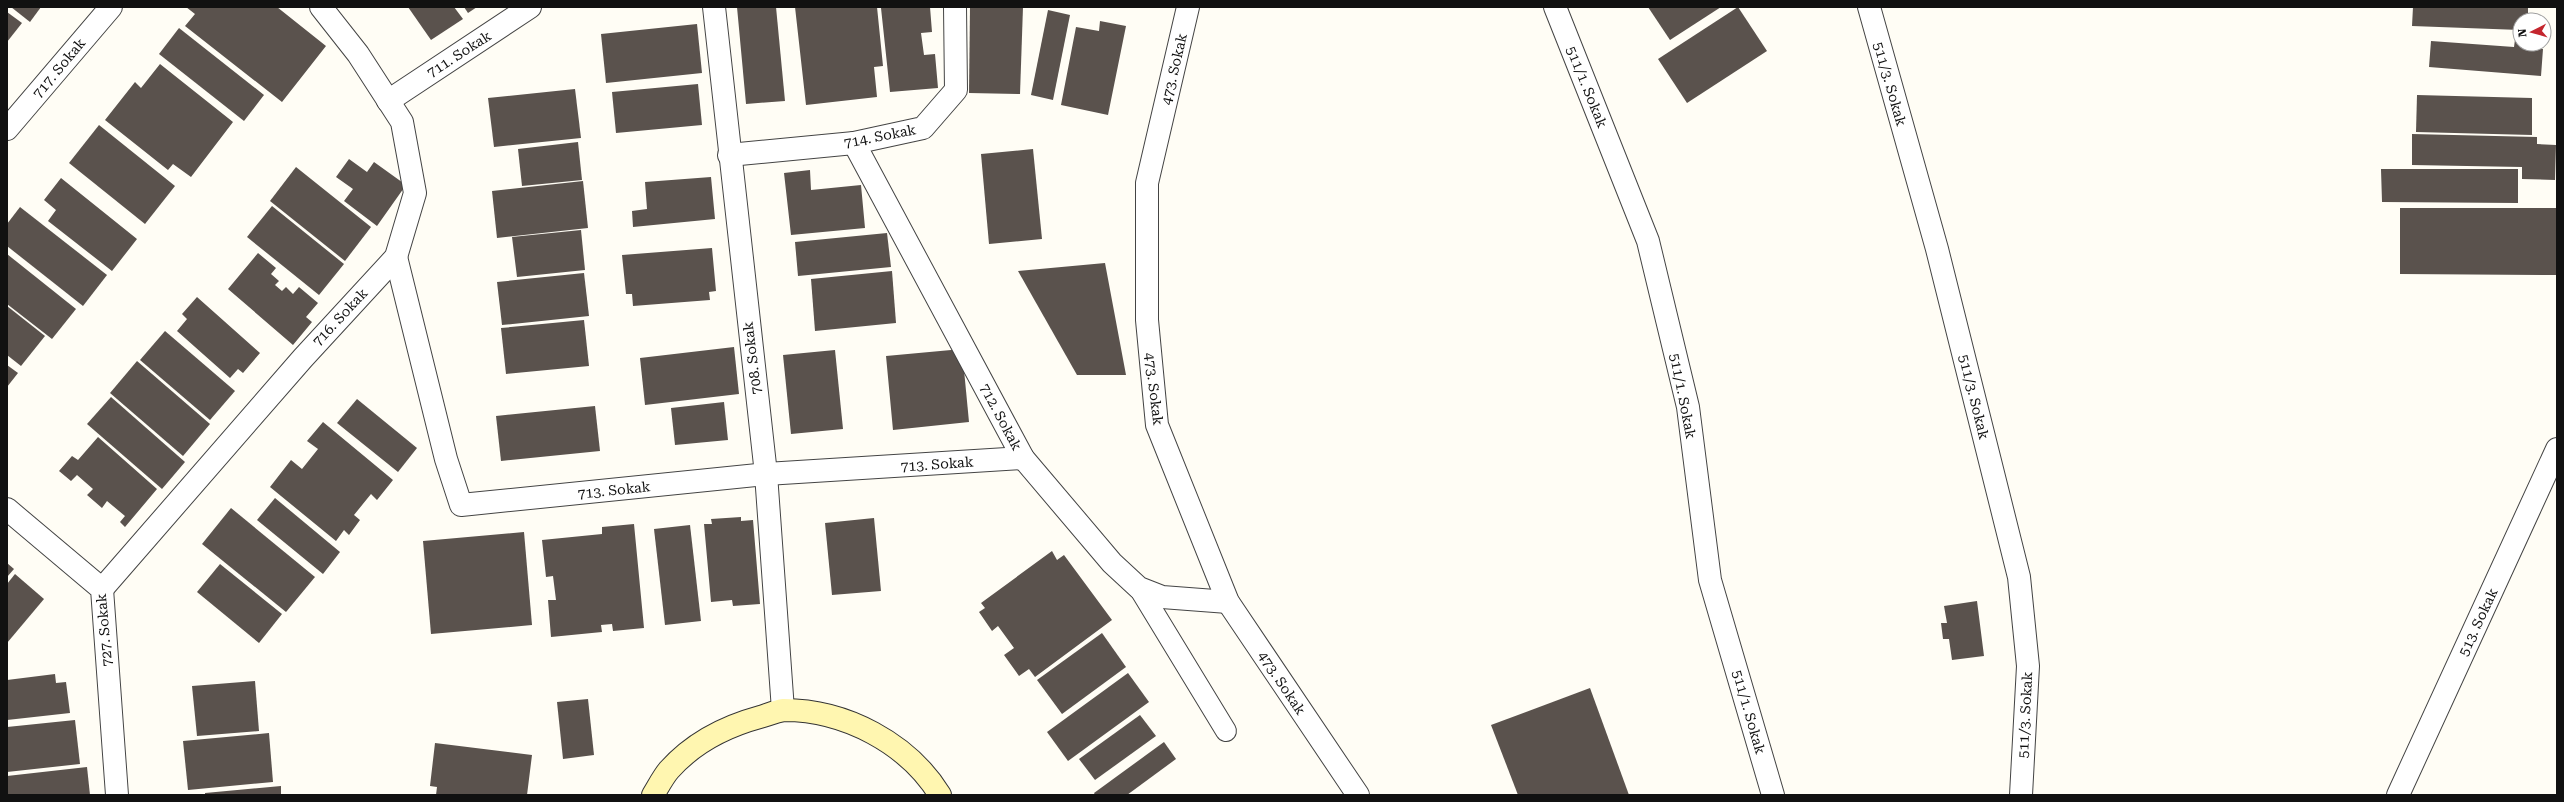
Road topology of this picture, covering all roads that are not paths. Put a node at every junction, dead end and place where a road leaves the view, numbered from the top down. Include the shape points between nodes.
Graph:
1 (111, 7) edge
2 (321, 7) edge
3 (530, 7) edge
4 (714, 7) edge
5 (955, 7) edge
6 (1188, 7) edge
7 (1555, 7) edge
8 (1869, 7) edge
9 (388, 101) junction
10 (7, 129) edge
11 (854, 143) junction
12 (729, 155) junction
13 (396, 257) junction
14 (2557, 449) edge
15 (1023, 458) junction
16 (766, 474) junction
17 (7, 509) edge
18 (1139, 588) junction
19 (102, 589) junction
20 (1228, 602) junction
21 (783, 710) junction
22 (1226, 731) dead end
23 (117, 795) edge
24 (653, 795) edge
25 (940, 795) edge
26 (1358, 795) edge
27 (1773, 795) edge
28 (2021, 795) edge
29 (2398, 795) edge

1 - 10 street, 717. Sokak
2 - 9 street, 716. Sokak via 358,54
3 - 9 street, 711. Sokak
4 - 12 street, 708. Sokak
5 - 11 street, 714. Sokak via 956,90 923,128
6 - 20 street, 473. Sokak via 1148,183 1146,320 1157,425
7 - 27 street, 511/1. Sokak via 1648,241 1688,407 1710,580
8 - 28 street, 511/3. Sokak via 1937,249 2019,577 2028,666
9 - 13 street, 716. Sokak via 402,122 414,192
11 - 12 street, 714. Sokak
11 - 15 street, 712. Sokak
12 - 16 street, 708. Sokak
13 - 16 street, 713. Sokak via 446,459 461,505
13 - 19 street, 716. Sokak via 303,358
14 - 29 street, 513. Sokak
15 - 16 street, 713. Sokak
15 - 18 street, 712. Sokak via 1112,563
16 - 21 street, 708. Sokak
17 - 19 street, 727. Sokak
18 - 20 street, 712. Sokak via 1162,597
18 - 22 lane
19 - 23 street, 727. Sokak
20 - 26 street, 473. Sokak
21 - 24 main road via 734,724 701,743 670,769
21 - 25 main road via 828,716 866,727 907,756

